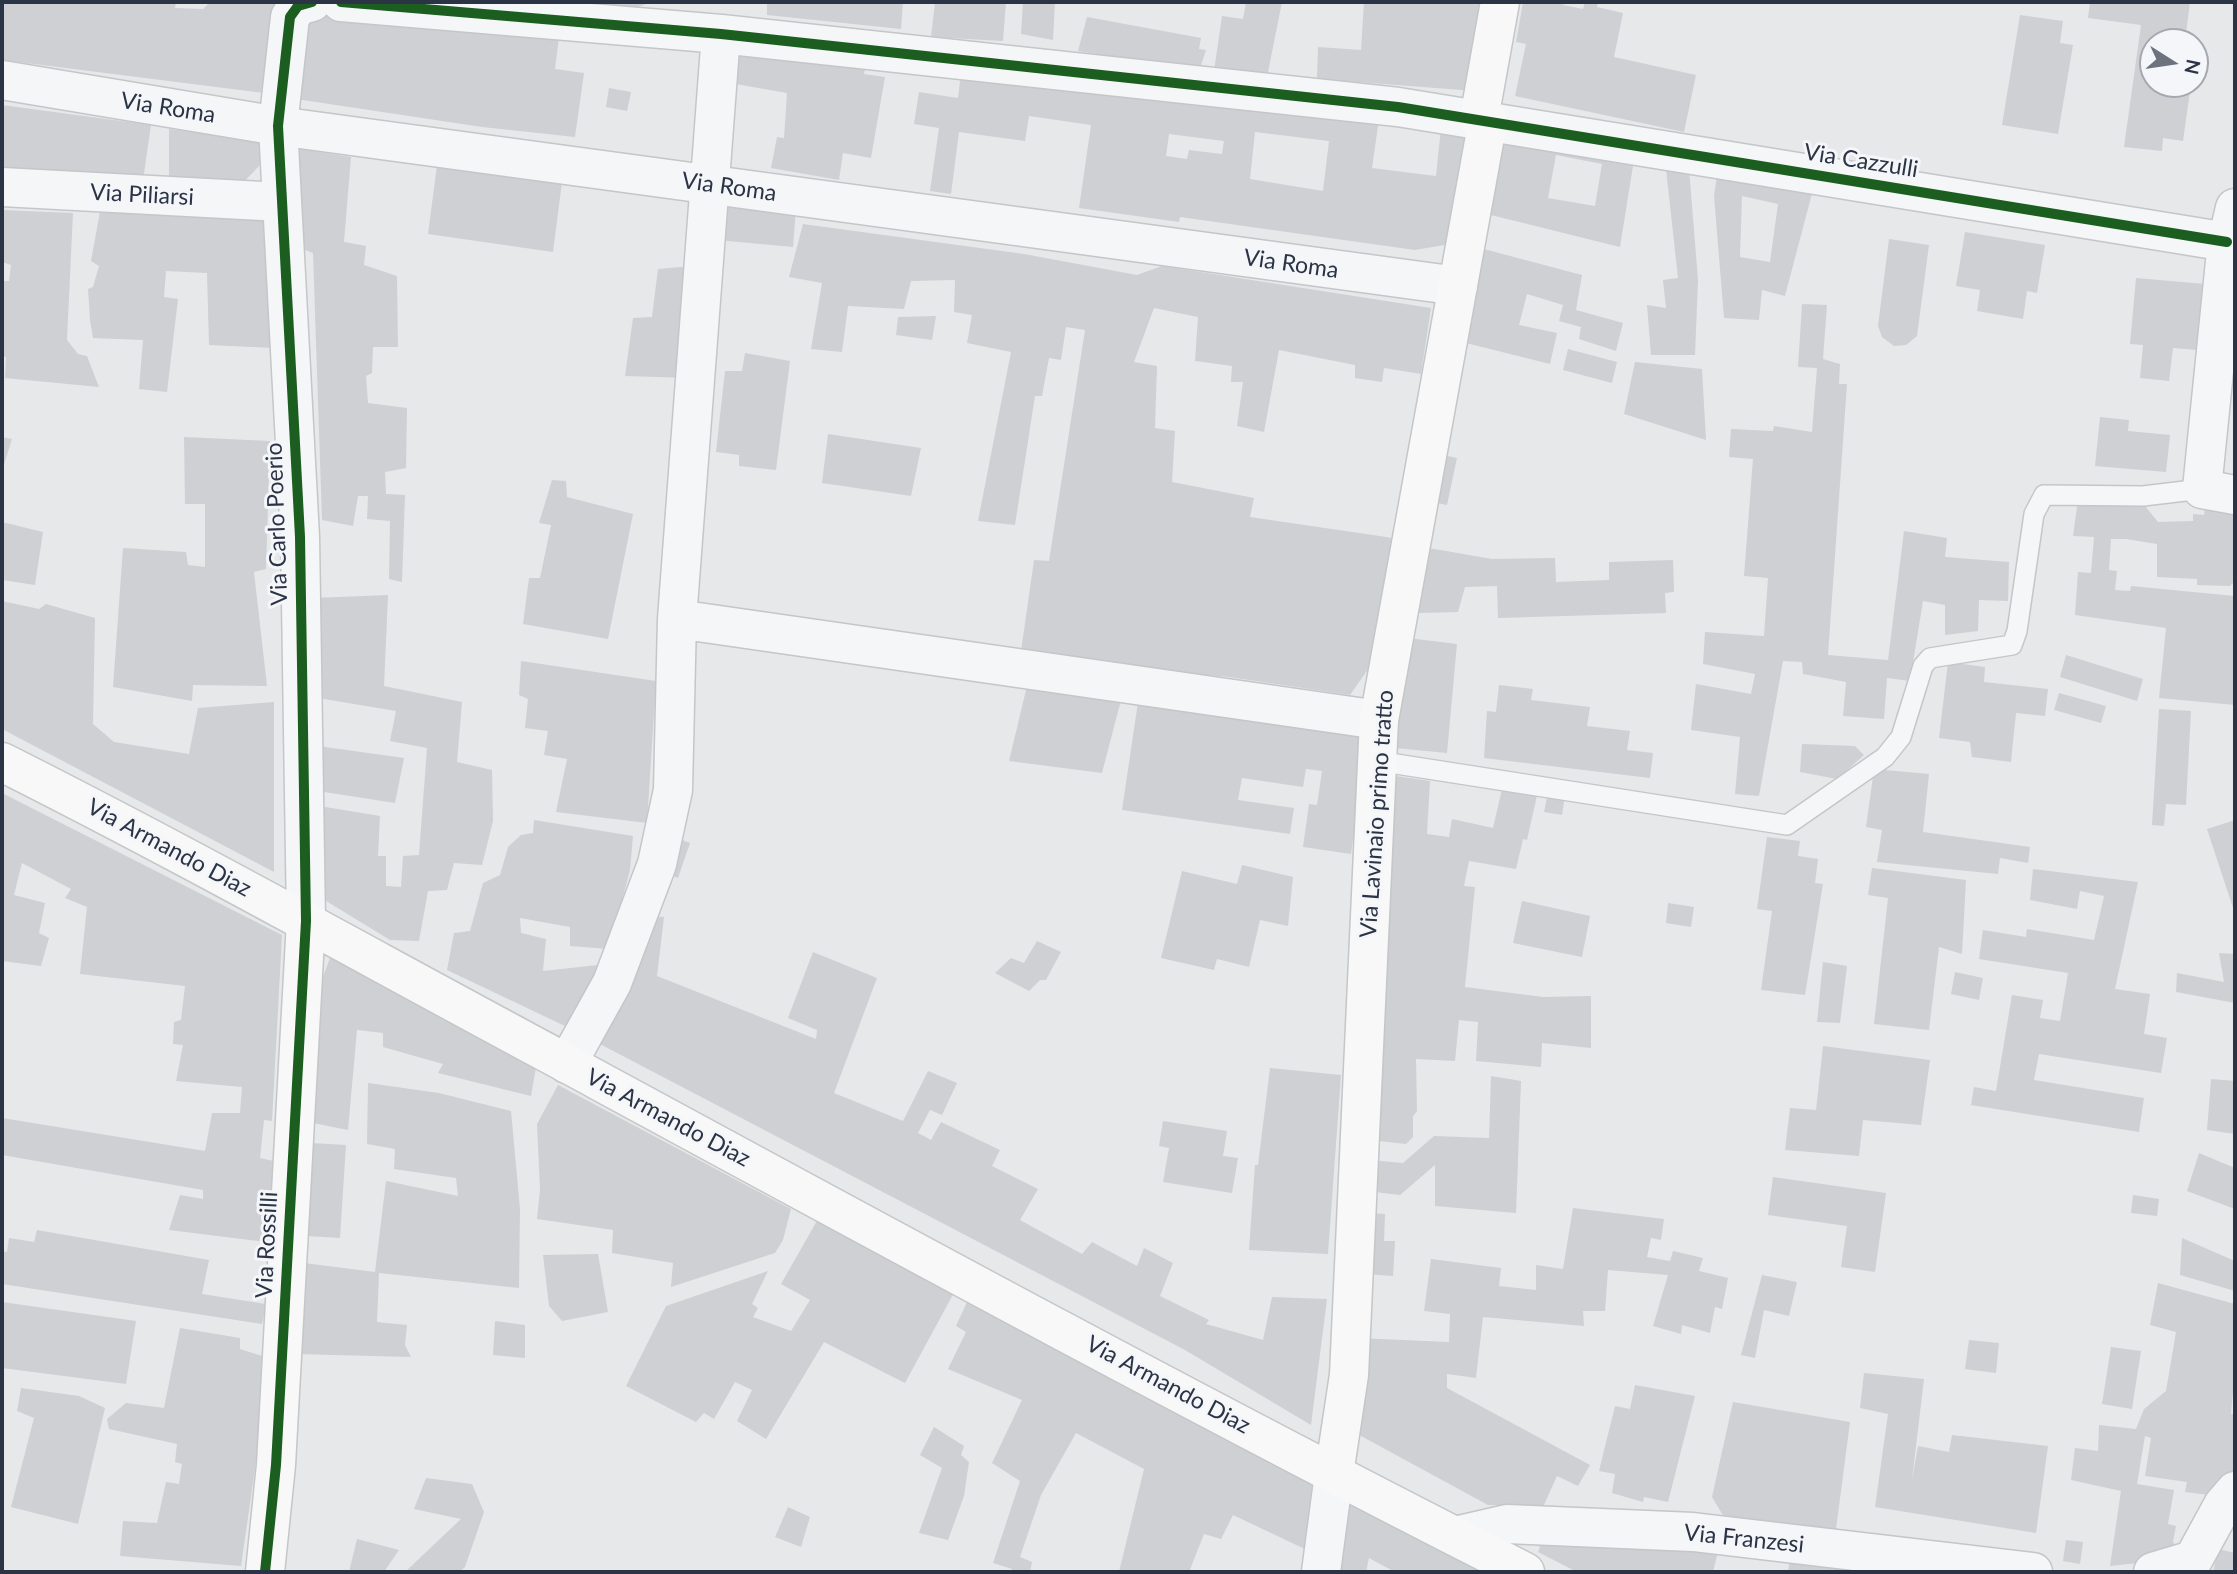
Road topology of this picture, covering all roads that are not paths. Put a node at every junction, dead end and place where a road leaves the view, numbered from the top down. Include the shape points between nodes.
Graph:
1 (312, 2) edge
2 (341, 2) edge
3 (1500, 2) edge
4 (720, 34) junction
5 (2, 80) edge
6 (1484, 120) junction
7 (278, 126) junction
8 (708, 184) junction
9 (2, 187) edge
10 (281, 202) junction
11 (2231, 225) edge
12 (1458, 286) junction
13 (2219, 492) edge
14 (677, 619) junction
15 (1379, 720) junction
16 (1377, 761) junction
17 (2, 762) edge
18 (306, 921) junction
19 (567, 1064) junction
20 (1334, 1474) junction
21 (2235, 1491) edge
22 (1455, 1536) junction
23 (265, 1572) edge
24 (1321, 1572) edge
25 (1525, 1572) edge
26 (2033, 1572) edge
27 (2153, 1572) edge

1 - 7 street, Via Carlo Poerio via 298,6 290,17
2 - 4 street, Via Cazzulli
3 - 6 street, Via Lavinaio primo tratto
4 - 6 street, Via Cazzulli via 1384,105
4 - 8 street
5 - 7 street, Via Roma
6 - 11 street, Via Cazzulli
6 - 12 street, Via Lavinaio primo tratto
7 - 8 street, Via Roma
7 - 10 street, Via Carlo Poerio
8 - 12 street, Via Roma
8 - 14 street
9 - 10 street, Via Piliarsi
10 - 18 street, Via Carlo Poerio via 300,537
11 - 13 street, Via Cazzulli
12 - 15 street, Via Lavinaio primo tratto
13 - 16 lane via 2044,495 2034,514 2012,645 1930,658 1923,666 1901,737 1885,757 1787,825
14 - 15 street
14 - 19 street via 673,790 657,864 612,983
15 - 16 street, Via Lavinaio primo tratto
16 - 20 street, Via Lavinaio primo tratto via 1349,1375
17 - 18 street, Via Armando Diaz
18 - 19 street, Via Armando Diaz
18 - 23 street, Via Rossilli via 276,1465
19 - 20 street, Via Armando Diaz
20 - 22 street, Via Armando Diaz
20 - 24 street
21 - 27 street via 2193,1560
22 - 25 street, Via Armando Diaz
22 - 26 street, Via Franzesi via 1507,1524 1693,1532

